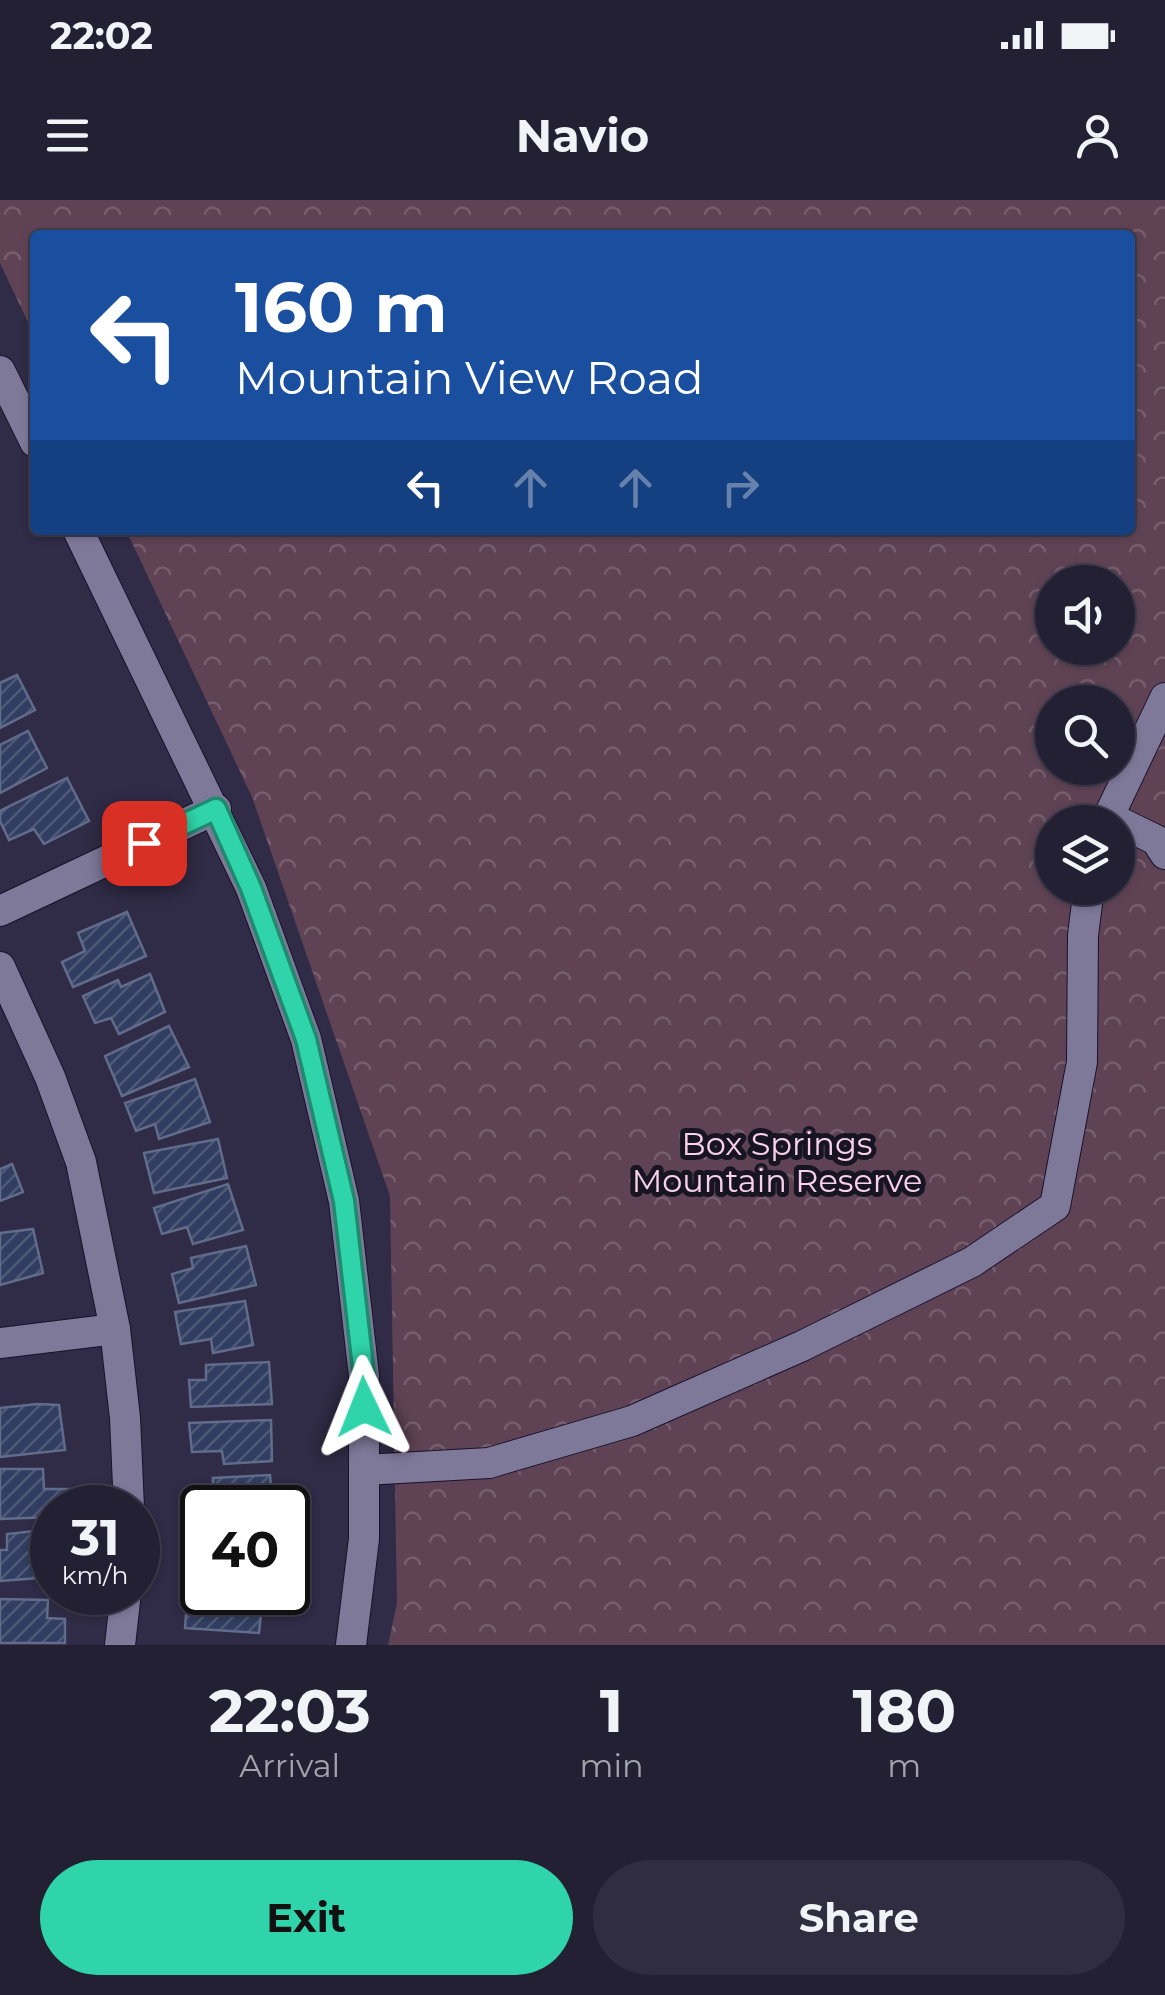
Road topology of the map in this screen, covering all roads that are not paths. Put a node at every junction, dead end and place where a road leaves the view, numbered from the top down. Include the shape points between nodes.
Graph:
1 (0, 371) edge
2 (30, 432) edge
3 (80, 535) edge
4 (1165, 698) edge
5 (1114, 805) edge
6 (216, 809) junction
7 (1135, 831) edge
8 (1165, 854) edge
9 (1087, 905) edge
10 (0, 911) edge
11 (0, 967) edge
12 (115, 1329) junction
13 (0, 1343) edge
14 (364, 1470) junction
15 (128, 1485) edge
16 (123, 1615) edge
17 (120, 1645) edge
18 (351, 1645) edge

1 - 2 street
3 - 6 street
4 - 5 street
6 - 10 street
6 - 14 street via 306,1039 344,1201 364,1376
7 - 8 street via 1156,840
9 - 14 street via 1082,1062 1055,1206 972,1262 632,1420 489,1463
11 - 12 street via 80,1162
12 - 13 street
12 - 15 street
14 - 18 street via 364,1539
16 - 17 street

